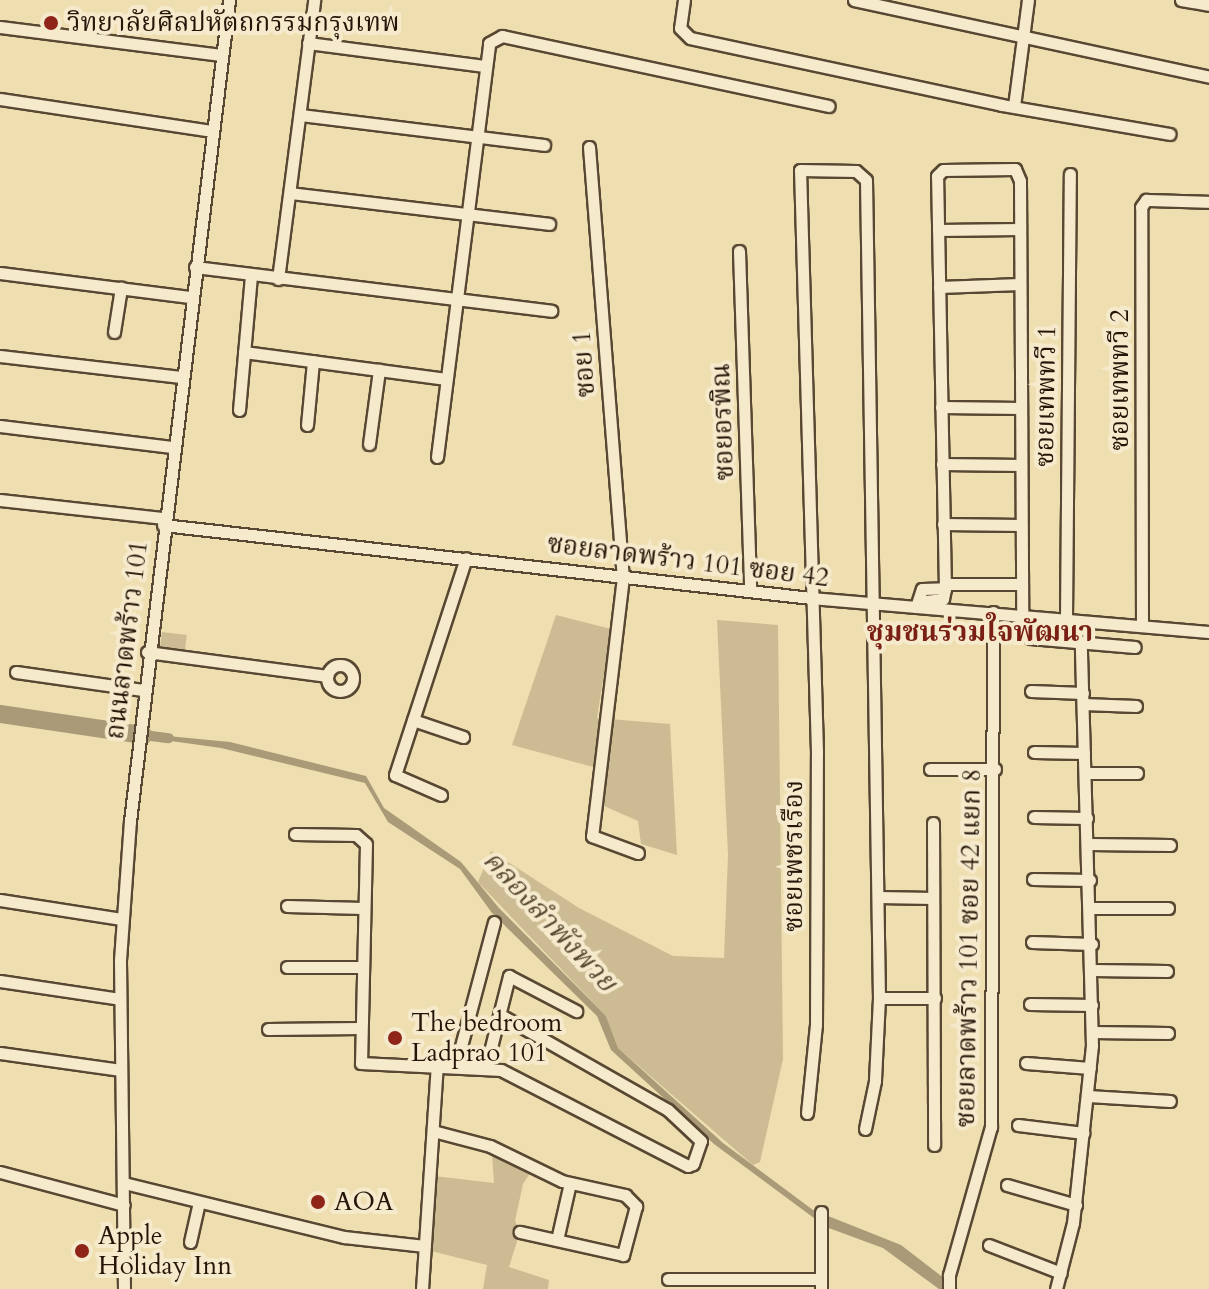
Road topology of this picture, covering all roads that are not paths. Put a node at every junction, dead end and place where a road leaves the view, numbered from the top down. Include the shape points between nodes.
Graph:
1 (229, 0) edge
2 (314, 0) edge
3 (684, 0) edge
4 (854, 0) edge
5 (1028, 0) edge
6 (1181, 0) edge
7 (1209, 5) edge
8 (0, 27) edge
9 (1022, 37) junction
10 (308, 43) junction
11 (221, 55) junction
12 (485, 66) junction
13 (1209, 77) edge
14 (0, 99) edge
15 (829, 106) dead end
16 (1014, 106) junction
17 (300, 115) junction
18 (211, 131) junction
19 (1170, 134) dead end
20 (478, 136) junction
21 (544, 145) dead end
22 (589, 147) dead end
23 (1070, 174) dead end
24 (290, 193) junction
25 (1209, 202) edge
26 (468, 215) junction
27 (549, 224) dead end
28 (1020, 229) junction
29 (938, 230) junction
30 (739, 251) dead end
31 (195, 267) junction
32 (0, 273) edge
33 (251, 275) junction
34 (278, 279) junction
35 (1020, 284) junction
36 (939, 287) junction
37 (121, 288) junction
38 (191, 297) junction
39 (454, 300) junction
40 (551, 311) dead end
41 (114, 332) dead end
42 (244, 352) junction
43 (0, 356) edge
44 (313, 361) junction
45 (379, 370) junction
46 (181, 377) junction
47 (446, 379) junction
48 (941, 407) junction
49 (1021, 408) junction
50 (239, 410) dead end
51 (307, 425) dead end
52 (0, 426) edge
53 (369, 444) dead end
54 (172, 447) junction
55 (437, 457) dead end
56 (942, 464) junction
57 (1021, 465) junction
58 (0, 500) edge
59 (164, 522) junction
60 (943, 524) junction
61 (1021, 525) junction
62 (466, 558) junction
63 (623, 577) junction
64 (1022, 584) junction
65 (945, 586) junction
66 (750, 591) junction
67 (811, 598) junction
68 (874, 605) junction
69 (921, 607) junction
70 (993, 612) junction
71 (1022, 614) junction
72 (1066, 617) junction
73 (1142, 625) junction
74 (1209, 632) edge
75 (1030, 638) dead end
76 (1081, 642) junction
77 (1135, 647) dead end
78 (147, 652) junction
79 (16, 672) dead end
80 (327, 676) dead end
81 (143, 690) junction
82 (1031, 691) dead end
83 (1083, 699) junction
84 (1136, 706) dead end
85 (413, 720) junction
86 (463, 737) dead end
87 (1034, 752) dead end
88 (1084, 753) junction
89 (930, 769) dead end
90 (995, 769) junction
91 (1085, 773) junction
92 (1137, 773) dead end
93 (441, 795) dead end
94 (1034, 817) dead end
95 (1087, 818) junction
96 (933, 823) dead end
97 (295, 834) dead end
98 (1089, 844) junction
99 (1170, 845) dead end
100 (638, 853) dead end
101 (1033, 879) dead end
102 (1090, 880) junction
103 (878, 897) junction
104 (933, 898) junction
105 (0, 900) edge
106 (287, 906) dead end
107 (363, 908) junction
108 (1091, 908) junction
109 (1168, 908) dead end
110 (122, 919) junction
111 (494, 922) dead end
112 (1032, 942) dead end
113 (1092, 944) junction
114 (287, 967) dead end
115 (361, 967) junction
116 (1092, 970) junction
117 (1167, 971) dead end
118 (0, 981) edge
119 (879, 998) junction
120 (935, 998) junction
121 (120, 999) junction
122 (1030, 1004) dead end
123 (1092, 1005) junction
124 (576, 1011) dead end
125 (499, 1014) junction
126 (360, 1028) junction
127 (268, 1029) dead end
128 (1092, 1032) junction
129 (1168, 1033) dead end
130 (0, 1053) edge
131 (1026, 1063) dead end
132 (456, 1065) junction
133 (437, 1066) junction
134 (486, 1067) junction
135 (1090, 1068) junction
136 (121, 1070) junction
137 (1088, 1096) junction
138 (1170, 1101) dead end
139 (807, 1113) dead end
140 (1018, 1125) dead end
141 (865, 1129) dead end
142 (433, 1131) junction
143 (1084, 1133) junction
144 (934, 1145) dead end
145 (0, 1172) edge
146 (124, 1183) junction
147 (570, 1183) junction
148 (1007, 1185) dead end
149 (199, 1202) junction
150 (124, 1205) junction
151 (1076, 1205) junction
152 (821, 1212) dead end
153 (520, 1232) dead end
154 (557, 1240) junction
155 (190, 1242) dead end
156 (989, 1245) dead end
157 (424, 1246) junction
158 (668, 1279) dead end
159 (1058, 1282) edge
160 (821, 1284) edge
161 (949, 1285) edge
162 (124, 1289) edge
163 (422, 1289) edge

1 - 11 street, ถนนลาดพร้าว 101
2 - 10 street
3 - 16 street via 680,28 690,38
4 - 9 street
5 - 9 street
6 - 7 street
8 - 11 street
9 - 13 street
9 - 16 street
10 - 12 street
10 - 17 street
11 - 18 street, ถนนลาดพร้าว 101
12 - 15 street via 489,43 502,36
12 - 20 street
14 - 18 street
16 - 19 street
17 - 20 street
17 - 24 street
18 - 31 street, ถนนลาดพร้าว 101
20 - 21 street
20 - 26 street
22 - 63 street, ซอย 1
23 - 72 street, ซอยเทพทวี 1
24 - 26 street
24 - 34 street
25 - 73 street, ซอยเทพทวี 2 via 1146,200 1141,207
26 - 27 street
26 - 39 street
28 - 29 street
28 - 29 street via 1020,173 1002,169 939,172
28 - 35 street
29 - 36 street
30 - 66 street, ซอยอรพิณ
31 - 33 street
31 - 38 street, ถนนลาดพร้าว 101
32 - 37 street
33 - 34 street
33 - 42 street
34 - 39 street
35 - 36 street
35 - 49 street
36 - 48 street
37 - 38 street
37 - 41 street
38 - 46 street, ถนนลาดพร้าว 101
39 - 40 street
39 - 47 street
42 - 44 street
42 - 50 street
43 - 46 street
44 - 45 street
44 - 51 street
45 - 47 street
45 - 53 street
46 - 54 street, ถนนลาดพร้าว 101
47 - 55 street
48 - 49 street
48 - 56 street
49 - 57 street
52 - 54 street
54 - 59 street, ถนนลาดพร้าว 101
56 - 57 street
56 - 60 street
57 - 61 street
58 - 59 street, ซอยลาดพร้าว 101 ซอย 42
59 - 62 street, ซอยลาดพร้าว 101 ซอย 42
59 - 78 street, ถนนลาดพร้าว 101
60 - 61 street
60 - 65 street
61 - 64 street
62 - 63 street, ซอยลาดพร้าว 101 ซอย 42
62 - 85 street
63 - 66 street, ซอยลาดพร้าว 101 ซอย 42
63 - 100 street, ซอย 1 via 592,836
64 - 65 street
64 - 71 street
65 - 69 street via 943,599 927,600
66 - 67 street, ซอยลาดพร้าว 101 ซอย 42
67 - 68 street, ซอยลาดพร้าว 101 ซอย 42
67 - 68 street, ซอยเพชรเรือง via 800,170 856,171 866,180
67 - 139 street, ซอยเพชรเรือง via 816,1025
68 - 69 street, ซอยลาดพร้าว 101 ซอย 42
68 - 103 street
69 - 70 street, ซอยลาดพร้าว 101 ซอย 42
70 - 71 street, ซอยลาดพร้าว 101 ซอย 42
70 - 90 street, ซอยลาดพร้าว 101 ซอย 42 แยก 8
71 - 72 street, ซอยลาดพร้าว 101 ซอย 42
72 - 73 street, ซอยลาดพร้าว 101 ซอย 42
73 - 74 street, ซอยลาดพร้าว 101 ซอย 42
75 - 76 street
76 - 77 street
76 - 83 street
78 - 80 street
78 - 81 street, ถนนลาดพร้าว 101
79 - 81 street
81 - 110 street, ถนนลาดพร้าว 101
82 - 83 street
83 - 84 street
83 - 88 street
85 - 86 street
85 - 93 street via 395,777
87 - 88 street
88 - 91 street
89 - 90 street
90 - 161 street, ซอยลาดพร้าว 101 ซอย 42 แยก 8 via 991,1127
91 - 92 street
91 - 95 street
94 - 95 street
95 - 98 street
96 - 104 street
97 - 107 street via 362,838
98 - 99 street
98 - 102 street
101 - 102 street
102 - 108 street
103 - 104 street
103 - 119 street
104 - 120 street
105 - 110 street
106 - 107 street
107 - 115 street
108 - 109 street
108 - 113 street
110 - 121 street, ถนนลาดพร้าว 101
111 - 132 street
112 - 113 street
113 - 116 street
114 - 115 street
115 - 126 street
116 - 117 street
116 - 123 street
118 - 121 street
119 - 120 street
119 - 141 street via 875,1081
120 - 144 street
121 - 136 street, ถนนลาดพร้าว 101
122 - 123 street
123 - 128 street
124 - 125 street via 509,976
125 - 134 street
125 - 134 street via 668,1110 701,1141 701,1149 688,1166
126 - 127 street
126 - 133 street via 359,1057 367,1066
128 - 129 street
128 - 135 street
130 - 136 street
131 - 135 street
132 - 133 street
132 - 134 street
133 - 142 street
135 - 137 street
136 - 146 street, ถนนลาดพร้าว 101
137 - 138 street
137 - 143 street
140 - 143 street
142 - 147 street via 490,1146
142 - 157 street
143 - 151 street
145 - 150 street
146 - 149 street
146 - 150 street, ถนนลาดพร้าว 101
147 - 154 street
147 - 154 street via 625,1195 636,1206 623,1255
148 - 151 street
149 - 155 street
149 - 157 street via 344,1237
150 - 162 street, ถนนลาดพร้าว 101
151 - 159 street
152 - 160 street
153 - 154 street
156 - 159 street
157 - 163 street
158 - 160 street

